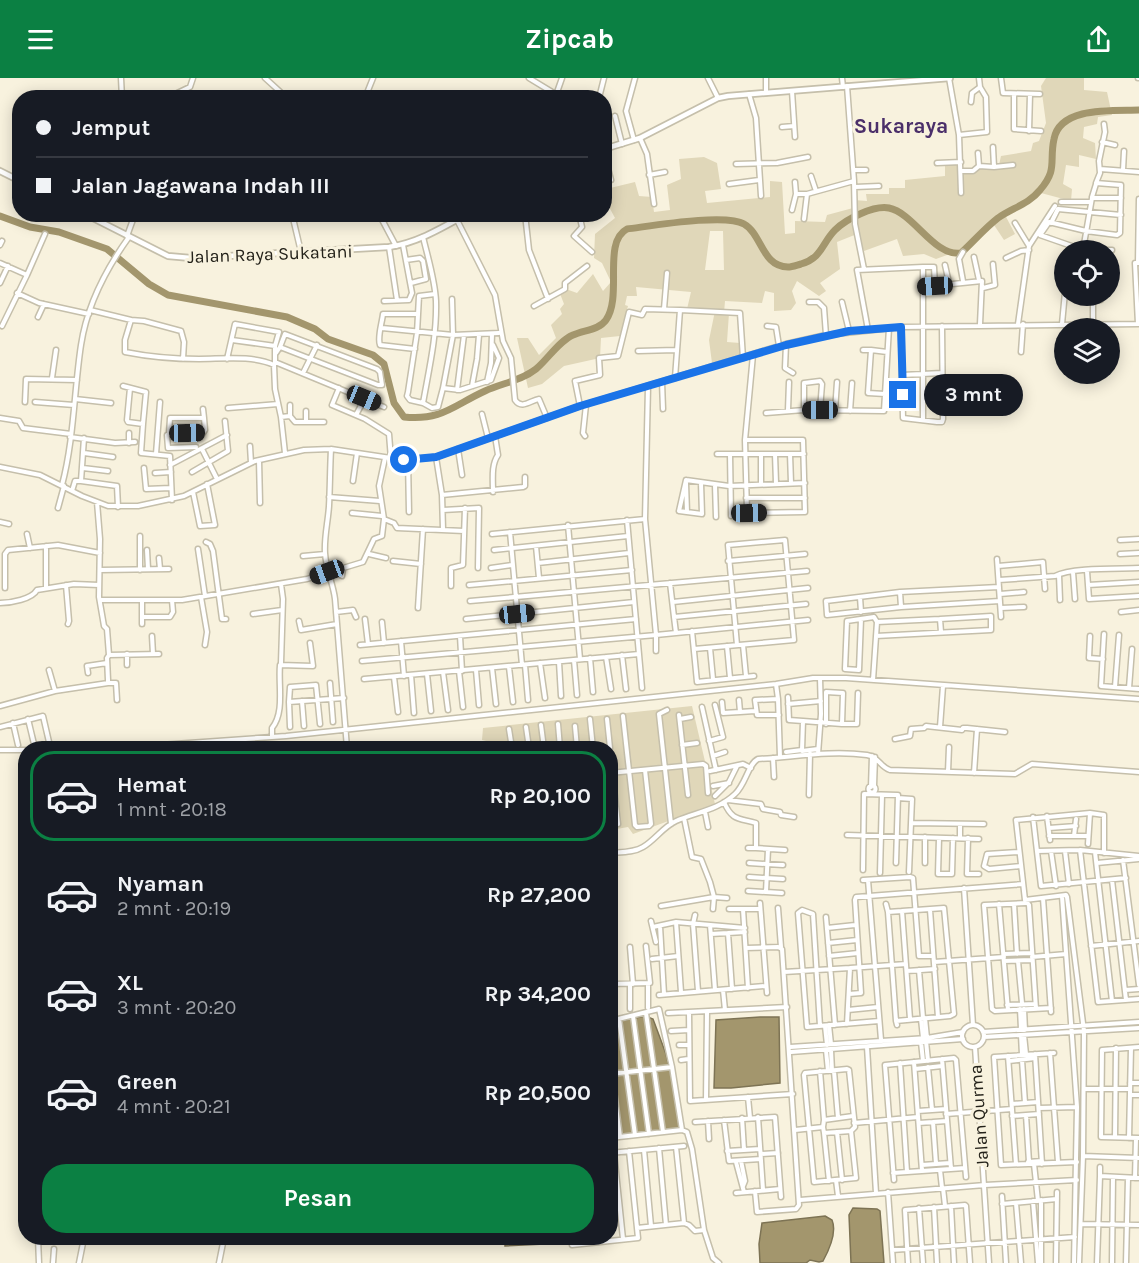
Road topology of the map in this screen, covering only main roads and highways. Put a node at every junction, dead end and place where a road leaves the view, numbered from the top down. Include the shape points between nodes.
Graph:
1 (949, 78) edge
2 (612, 148) edge
3 (101, 222) edge
4 (453, 222) edge

1 - 2 main road via 718,98
3 - 4 main road, Jalan Raya Sukatani via 168,256 184,258 389,247 425,237

